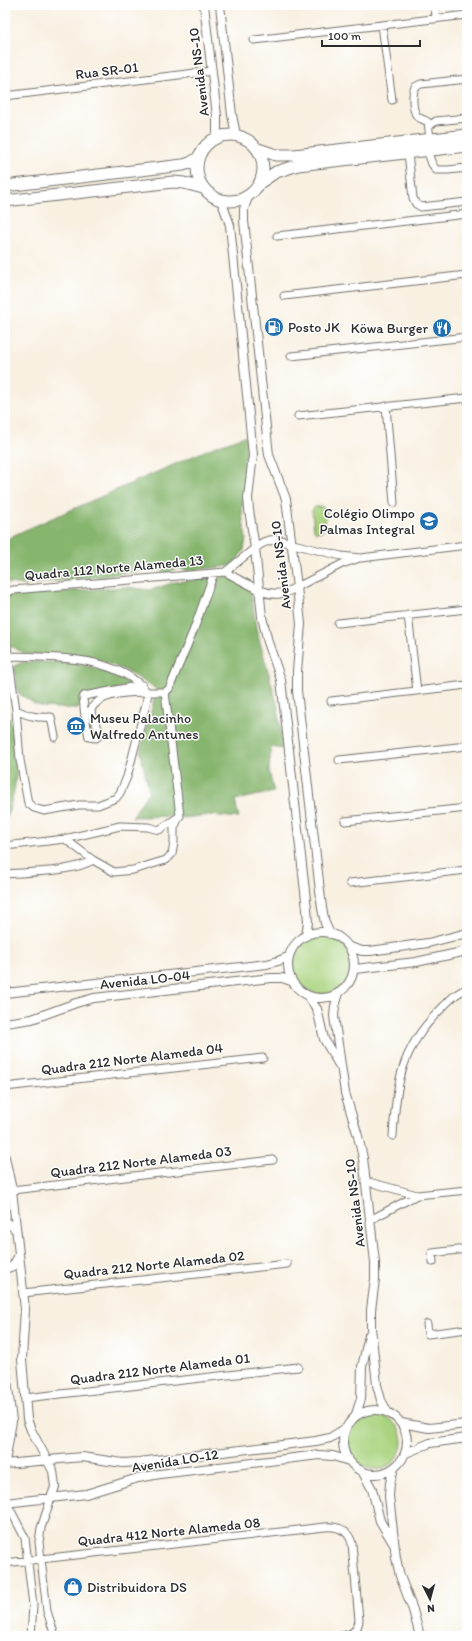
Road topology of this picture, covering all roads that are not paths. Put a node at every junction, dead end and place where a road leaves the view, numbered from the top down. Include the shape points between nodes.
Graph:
1 (204, 5) edge
2 (220, 5) edge
3 (434, 5) edge
4 (467, 16) edge
5 (436, 19) junction
6 (382, 25) junction
7 (254, 40) dead end
8 (212, 71) junction
9 (467, 79) edge
10 (5, 96) edge
11 (392, 100) dead end
12 (467, 118) edge
13 (429, 126) junction
14 (236, 135) junction
15 (467, 135) edge
16 (217, 137) junction
17 (430, 139) junction
18 (467, 146) edge
19 (258, 149) junction
20 (427, 150) junction
21 (408, 153) junction
22 (198, 158) junction
23 (467, 168) edge
24 (261, 182) junction
25 (5, 186) edge
26 (203, 188) junction
27 (248, 197) junction
28 (221, 200) junction
29 (5, 201) edge
30 (467, 202) edge
31 (467, 214) edge
32 (277, 236) dead end
33 (467, 275) edge
34 (284, 296) dead end
35 (467, 337) edge
36 (291, 356) dead end
37 (467, 398) edge
38 (386, 406) junction
39 (298, 416) dead end
40 (394, 503) dead end
41 (293, 544) junction
42 (467, 545) edge
43 (255, 548) junction
44 (360, 558) junction
45 (225, 572) junction
46 (214, 573) junction
47 (297, 587) junction
48 (259, 590) junction
49 (5, 593) edge
50 (467, 609) edge
51 (408, 615) junction
52 (338, 623) dead end
53 (5, 634) edge
54 (8, 656) junction
55 (142, 685) junction
56 (467, 685) edge
57 (417, 691) junction
58 (165, 692) junction
59 (148, 693) junction
60 (331, 701) dead end
61 (16, 710) junction
62 (55, 737) dead end
63 (467, 746) edge
64 (339, 760) dead end
65 (467, 808) edge
66 (180, 816) junction
67 (345, 821) dead end
68 (64, 839) junction
69 (5, 846) edge
70 (93, 860) junction
71 (467, 870) edge
72 (5, 874) edge
73 (350, 883) dead end
74 (467, 933) edge
75 (330, 934) junction
76 (306, 936) junction
77 (350, 947) junction
78 (467, 951) edge
79 (288, 957) junction
80 (355, 969) junction
81 (291, 981) junction
82 (467, 990) edge
83 (5, 993) edge
84 (339, 994) junction
85 (307, 995) junction
86 (5, 1023) edge
87 (262, 1058) dead end
88 (342, 1077) junction
89 (5, 1087) edge
90 (393, 1136) dead end
91 (5, 1157) edge
92 (273, 1160) dead end
93 (365, 1181) junction
94 (12, 1190) junction
95 (467, 1190) edge
96 (417, 1196) junction
97 (5, 1220) edge
98 (370, 1220) junction
99 (16, 1230) junction
100 (467, 1249) edge
101 (18, 1257) junction
102 (433, 1262) dead end
103 (287, 1264) dead end
104 (5, 1269) edge
105 (23, 1293) junction
106 (427, 1324) dead end
107 (371, 1328) junction
108 (467, 1330) edge
109 (5, 1364) edge
110 (298, 1367) dead end
111 (25, 1398) junction
112 (7, 1400) edge
113 (388, 1413) junction
114 (355, 1417) junction
115 (401, 1423) junction
116 (467, 1424) edge
117 (346, 1428) junction
118 (467, 1438) edge
119 (406, 1453) junction
120 (46, 1460) junction
121 (349, 1461) junction
122 (5, 1463) edge
123 (394, 1468) junction
124 (362, 1471) junction
125 (51, 1498) junction
126 (6, 1502) edge
127 (395, 1549) junction
128 (41, 1559) junction
129 (28, 1561) junction
130 (5, 1563) edge
131 (31, 1636) edge
132 (55, 1636) edge
133 (344, 1636) edge
134 (420, 1636) edge

1 - 8 street, Avenida NS-10
2 - 14 street, Avenida NS-10
3 - 5 street
4 - 5 street
5 - 6 street
6 - 7 street
6 - 11 street
8 - 10 street, Rua SR-01
8 - 16 street, Avenida NS-10
9 - 13 street via 421,84 415,87 415,112 418,118 426,120
12 - 13 street via 436,121
13 - 17 street
14 - 16 main road
14 - 19 main road via 249,140
15 - 17 main road
16 - 22 main road via 206,145
17 - 19 main road via 294,155 276,155
18 - 20 main road
19 - 24 main road via 264,165
20 - 21 main road
20 - 23 street via 436,170
21 - 24 main road via 298,165 276,172
21 - 30 street via 413,198 418,206
22 - 25 main road via 183,165
22 - 26 main road via 197,173
24 - 27 main road
26 - 28 main road
26 - 29 main road via 173,182
27 - 28 main road
27 - 41 street, Avenida NS-10 via 244,221 269,455 286,499
28 - 43 street, Avenida NS-10 via 230,225 254,455 248,498
31 - 32 street
33 - 34 street
35 - 36 street
37 - 38 street
38 - 39 street
38 - 40 street
41 - 43 street via 271,539
41 - 44 street
41 - 47 street, Avenida NS-10
42 - 44 street
43 - 45 street
43 - 48 street, Avenida NS-10
44 - 47 street via 342,564
45 - 46 street, Quadra 112 Norte Alameda 13
45 - 48 street
46 - 49 street, Quadra 112 Norte Alameda 13 via 13,590
46 - 58 street via 172,685
47 - 48 street via 279,595
47 - 75 street, Avenida NS-10 via 301,624 296,670 322,908
48 - 76 street, Avenida NS-10 via 264,629 281,680 308,916
50 - 51 street
51 - 52 street
51 - 57 street
53 - 54 street
54 - 55 street via 87,661 118,672
54 - 61 street
55 - 59 street
55 - 59 street via 84,696 83,706 89,736 96,738 100,734 100,729 91,716 90,710 95,704 120,693
56 - 57 street
57 - 60 street
58 - 59 street
58 - 66 street
59 - 61 street via 124,786 116,798 98,805 44,810 34,808 28,803 20,760
61 - 62 street via 32,717 51,717
63 - 64 street
65 - 67 street
66 - 68 street via 159,830 120,826
66 - 70 street via 174,828 172,854 166,860 133,870 114,872
68 - 69 street
68 - 70 street
70 - 72 street via 87,864 60,869
71 - 73 street
74 - 77 street via 434,942 394,948 365,951
75 - 76 street via 319,932
75 - 77 street
76 - 79 street via 296,944
77 - 80 street
78 - 80 street via 421,961
79 - 81 street
79 - 83 street, Avenida LO-04 via 267,964
80 - 84 street, Avenida NS-10 via 349,984
81 - 85 street, Avenida NS-10
81 - 86 street, Avenida LO-04 via 271,978 94,998 32,1019
82 - 90 street via 454,997 438,1012 412,1045 398,1085
84 - 85 street via 323,998
84 - 88 street, Avenida NS-10 via 334,1016
85 - 88 street, Avenida NS-10 via 317,1009 324,1039 338,1062
87 - 89 street, Quadra 212 Norte Alameda 04
88 - 93 street, Avenida NS-10 via 361,1145
91 - 94 street
92 - 94 street, Quadra 212 Norte Alameda 03
93 - 96 street
93 - 98 street, Avenida NS-10
94 - 99 street
95 - 96 street
96 - 98 street
97 - 99 street
98 - 107 street, Avenida NS-10 via 376,1269 370,1310
99 - 101 street
100 - 102 street via 432,1253
101 - 104 street via 13,1266
101 - 105 street
103 - 105 street, Quadra 212 Norte Alameda 02
105 - 111 street via 25,1321 22,1359
106 - 108 street via 428,1334
107 - 113 street, Avenida NS-10 via 378,1389
107 - 114 street, Avenida NS-10 via 362,1368 360,1402
109 - 112 street
110 - 111 street, Quadra 212 Norte Alameda 01
111 - 120 street via 31,1430
112 - 122 street via 11,1426
113 - 114 street via 372,1410
113 - 115 street, Avenida NS-10
114 - 117 street, Avenida NS-10
115 - 116 street via 429,1428
115 - 119 street via 407,1438
117 - 120 street, Avenida LO-12 via 330,1438 316,1441 139,1462 126,1463 86,1457
117 - 121 street via 343,1445
118 - 119 street via 427,1444
119 - 123 street
120 - 122 street, Avenida LO-12
120 - 125 street via 54,1476 55,1487
121 - 124 street
121 - 125 street, Avenida LO-12 via 319,1455 157,1474 91,1494
123 - 124 street via 378,1474
123 - 127 street via 389,1496
124 - 127 street via 372,1489 380,1521
125 - 126 street, Avenida LO-12
125 - 128 street via 40,1532
126 - 129 street via 25,1538
127 - 134 street via 400,1574
128 - 129 street, Quadra 412 Norte Alameda 08
128 - 132 street via 48,1614
128 - 133 street, Quadra 412 Norte Alameda 08 via 337,1527 347,1534 352,1544 359,1620 356,1630
129 - 130 street, Quadra 412 Norte Alameda 08
129 - 131 street via 33,1613

